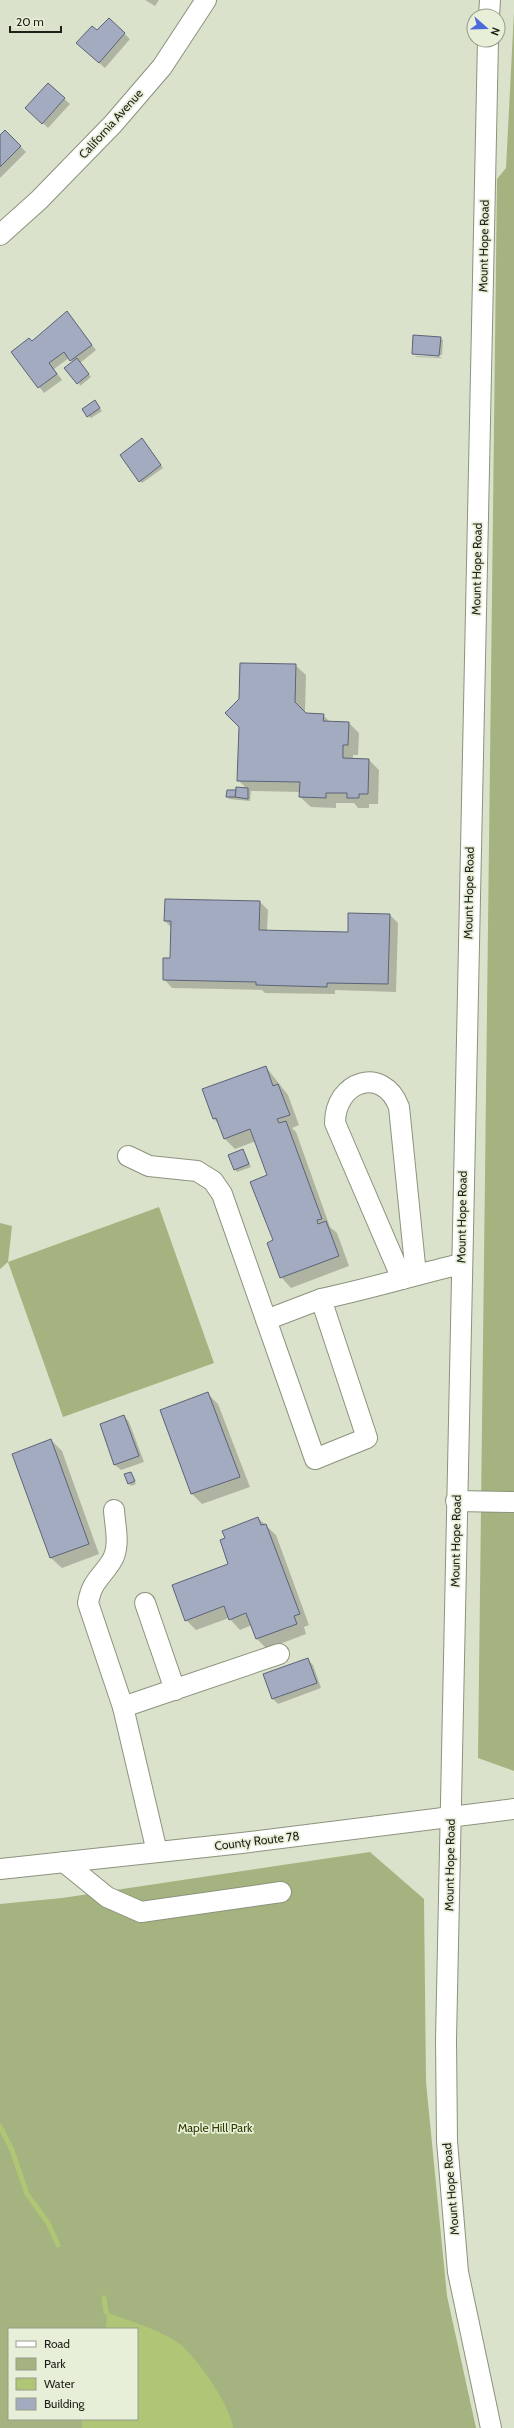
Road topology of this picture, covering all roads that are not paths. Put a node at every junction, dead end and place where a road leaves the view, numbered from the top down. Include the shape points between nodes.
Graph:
1 (206, 0) edge
2 (488, 48) edge
3 (0, 235) edge
4 (128, 1156) dead end
5 (461, 1264) junction
6 (409, 1277) junction
7 (321, 1299) junction
8 (266, 1320) junction
9 (456, 1500) junction
10 (514, 1502) edge
11 (114, 1510) dead end
12 (145, 1603) dead end
13 (279, 1654) dead end
14 (175, 1690) junction
15 (123, 1707) junction
16 (514, 1809) edge
17 (451, 1818) junction
18 (157, 1852) junction
19 (64, 1862) junction
20 (0, 1869) edge
21 (281, 1892) dead end
22 (492, 2428) edge

1 - 3 street, California Avenue via 162,67 113,124 39,200
2 - 5 street, Mount Hope Road
4 - 8 street via 149,1166 193,1170 213,1181 222,1194
5 - 6 street
5 - 9 street, Mount Hope Road
6 - 6 street via 399,1107 395,1098 382,1086 362,1083 346,1091 340,1098 335,1123
6 - 7 street via 362,1291
7 - 8 street
7 - 8 street via 367,1438 315,1459
9 - 10 street
9 - 17 street, Mount Hope Road
11 - 15 street via 117,1544 112,1561 91,1588 88,1602
12 - 14 street
13 - 14 street
14 - 15 street
15 - 18 street
16 - 17 street, County Route 78
17 - 18 street, County Route 78
17 - 22 street, Mount Hope Road via 446,2040 447,2141 458,2272
18 - 19 street, County Route 78
19 - 20 street, County Route 78
19 - 21 street via 107,1897 141,1912

